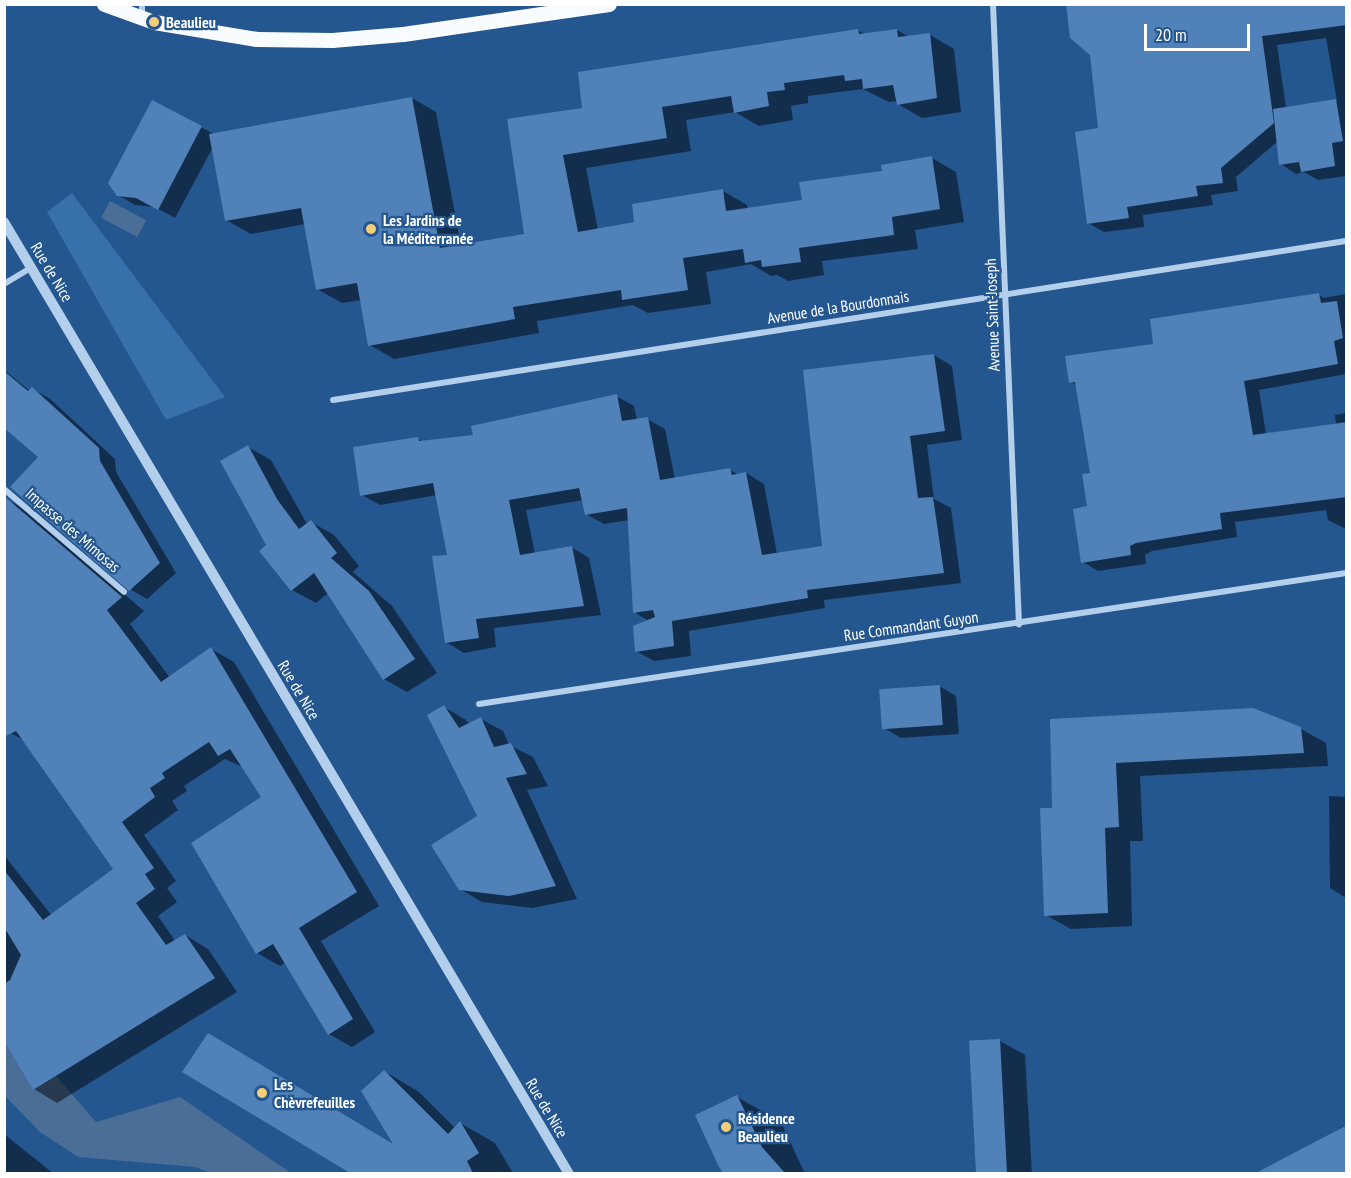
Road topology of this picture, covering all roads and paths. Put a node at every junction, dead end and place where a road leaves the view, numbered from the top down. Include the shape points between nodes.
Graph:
1 (104, 4) edge
2 (609, 4) edge
3 (993, 4) edge
4 (142, 11) edge
5 (4, 222) edge
6 (1347, 241) edge
7 (32, 267) junction
8 (4, 284) edge
9 (1005, 294) junction
10 (333, 400) dead end
11 (4, 489) edge
12 (1347, 573) edge
13 (124, 592) dead end
14 (1019, 624) junction
15 (479, 704) dead end
16 (569, 1173) edge

1 - 4 main road
2 - 4 main road via 403,34 332,40 257,39
3 - 9 street, Avenue Saint-Joseph
5 - 7 street, Rue de Nice
6 - 9 street, Avenue de la Bourdonnais
7 - 8 street
7 - 16 street, Rue de Nice
9 - 10 street, Avenue de la Bourdonnais
9 - 14 street, Avenue Saint-Joseph
11 - 13 street, Impasse des Mimosas
12 - 14 street, Rue Commandant Guyon
14 - 15 street, Rue Commandant Guyon

